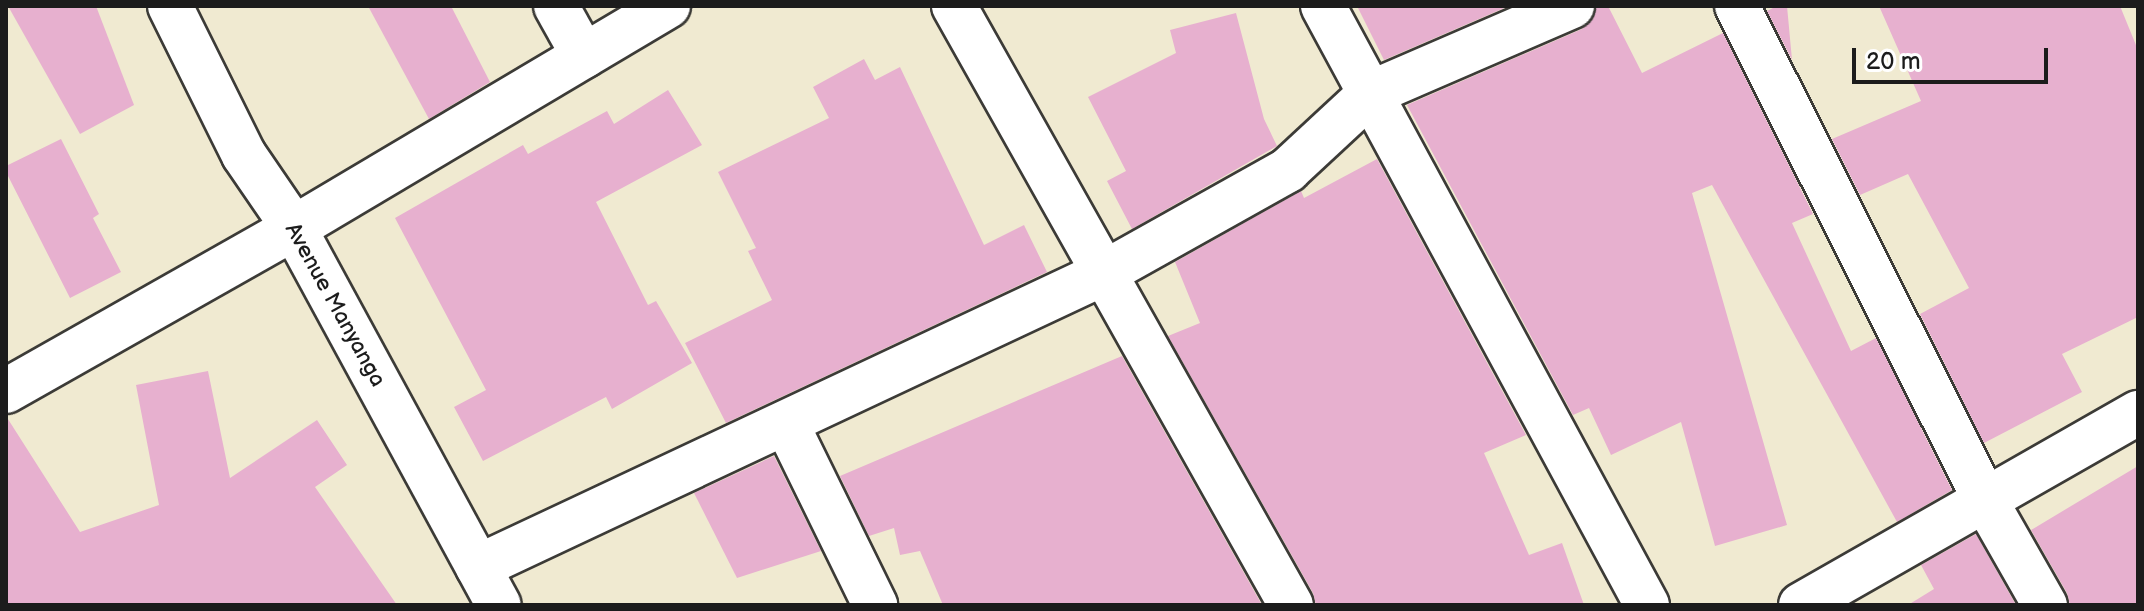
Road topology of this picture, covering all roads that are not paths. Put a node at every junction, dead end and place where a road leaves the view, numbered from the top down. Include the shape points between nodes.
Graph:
1 (170, 6) edge
2 (556, 6) edge
3 (668, 6) edge
4 (954, 6) edge
5 (1323, 6) edge
6 (1572, 6) edge
7 (1737, 6) edge
8 (584, 56) junction
9 (1371, 93) junction
10 (294, 228) junction
11 (1104, 273) junction
12 (6, 391) edge
13 (2138, 413) edge
14 (786, 423) junction
15 (1985, 500) junction
16 (478, 567) junction
17 (499, 605) edge
18 (875, 605) edge
19 (1291, 605) edge
20 (1647, 605) edge
21 (1801, 605) edge
22 (2045, 605) edge

1 - 10 street, Avenue Manyanga via 244,155
2 - 8 street
3 - 8 street
4 - 11 street
5 - 9 street
6 - 9 street
7 - 15 street
8 - 10 street
9 - 11 street via 1288,170
9 - 20 street
10 - 12 street
10 - 16 street, Avenue Manyanga
11 - 14 street
11 - 19 street
13 - 15 street
14 - 16 street
14 - 18 street
15 - 21 street
15 - 22 street
16 - 17 street, Avenue Manyanga

